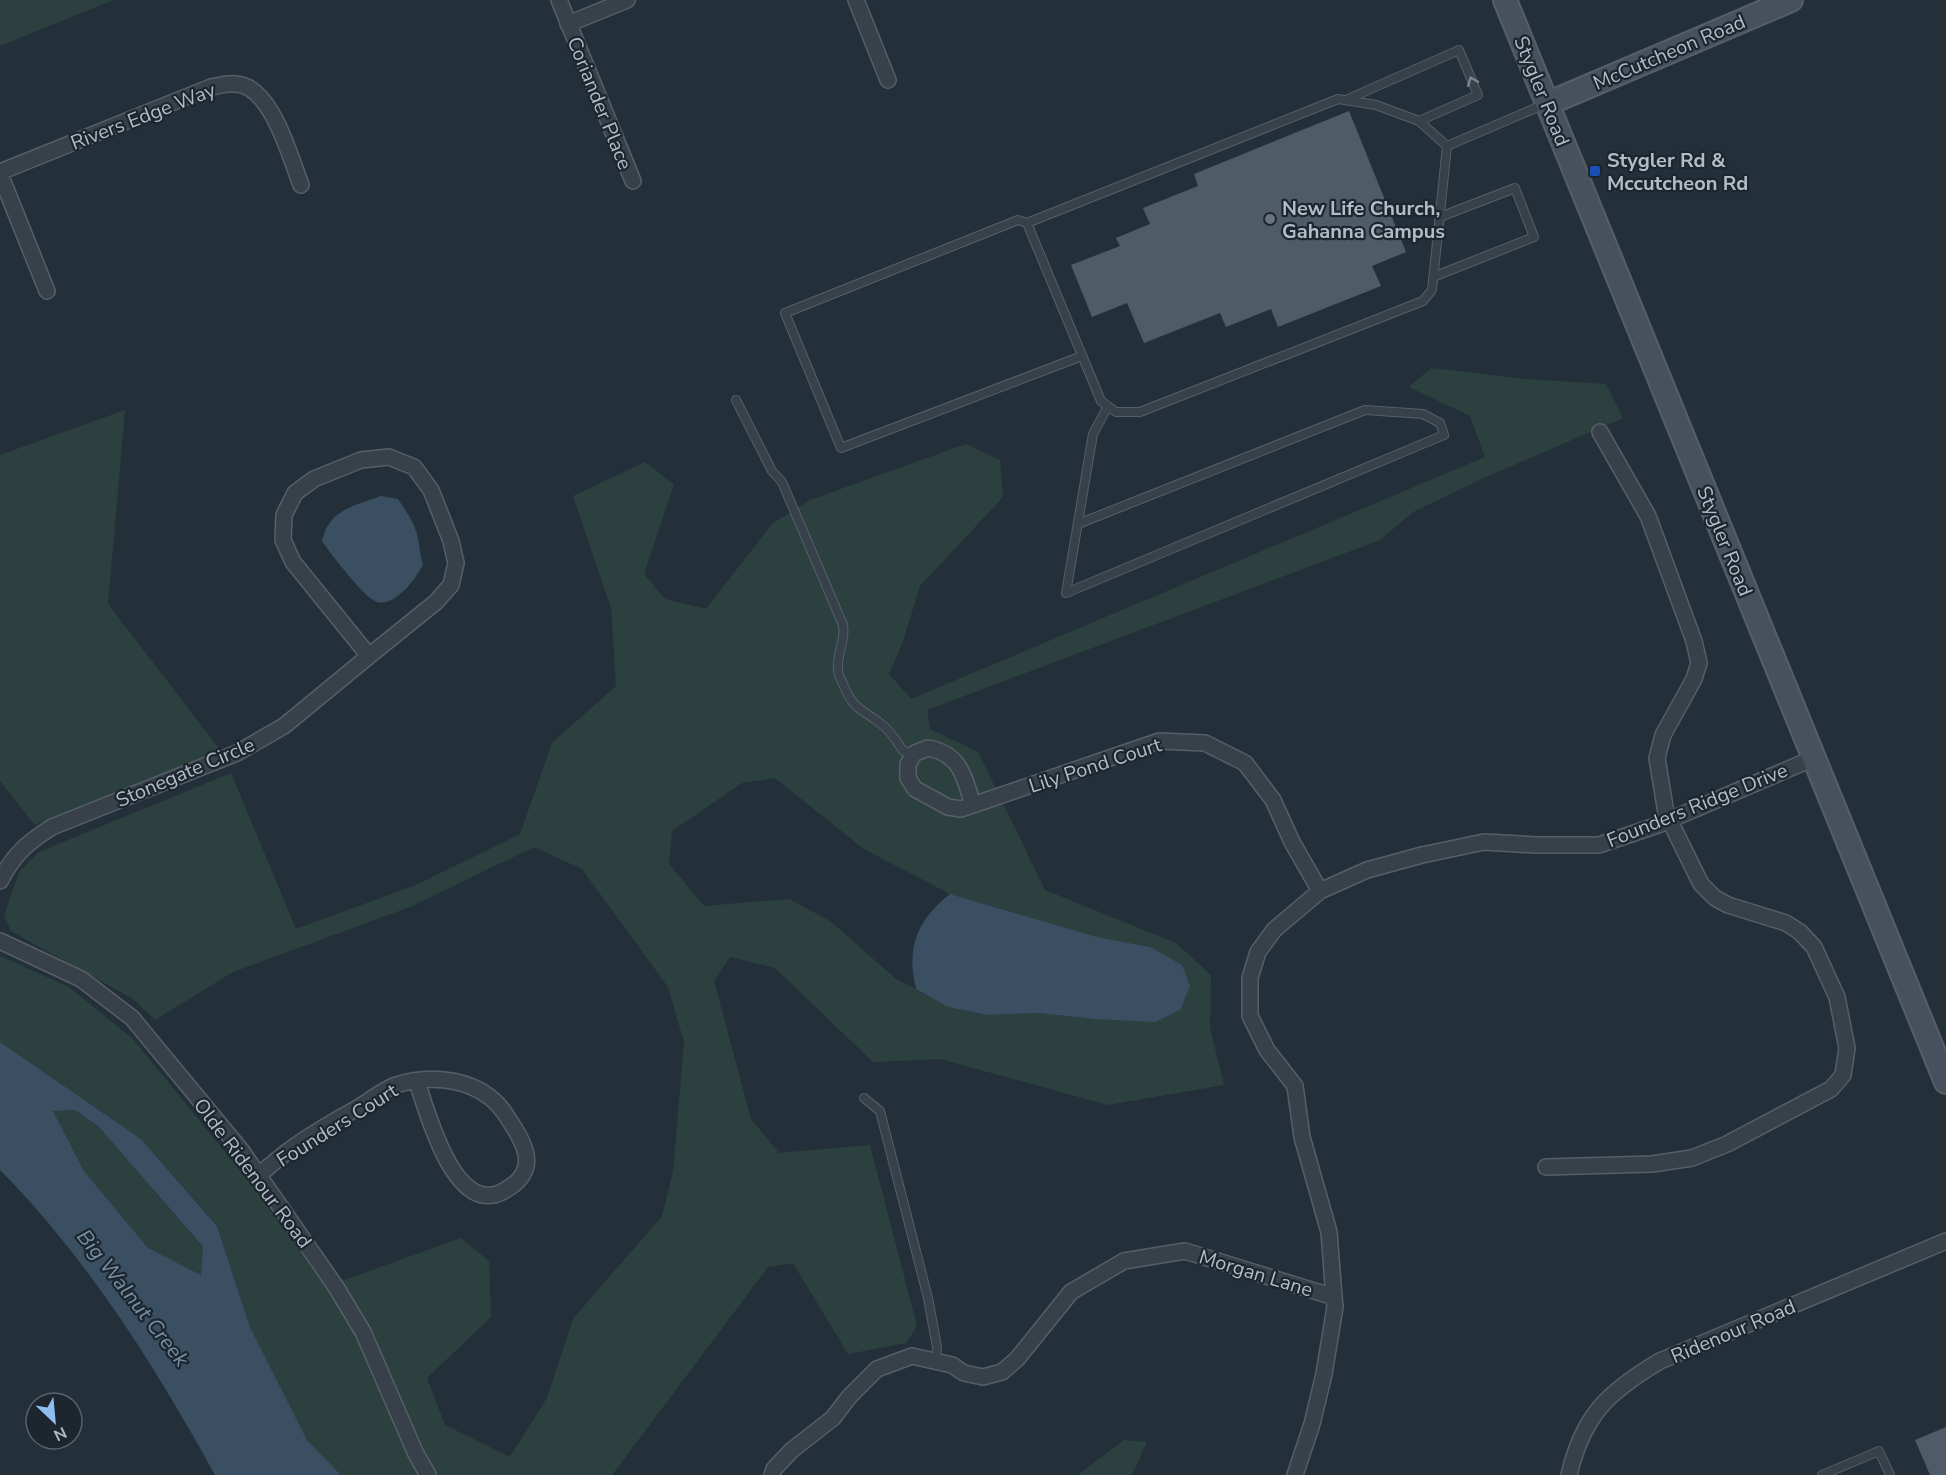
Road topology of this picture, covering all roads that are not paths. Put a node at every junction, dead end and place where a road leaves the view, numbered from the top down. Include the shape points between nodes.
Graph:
1 (559, 0) edge
2 (627, 0) edge
3 (856, 0) edge
4 (1504, 0) edge
5 (1791, 0) edge
6 (568, 24) junction
7 (888, 80) dead end
8 (1348, 99) junction
9 (1547, 104) junction
10 (1419, 121) junction
11 (1447, 146) junction
12 (0, 173) edge
13 (633, 181) dead end
14 (301, 185) dead end
15 (1440, 217) junction
16 (1027, 224) junction
17 (1433, 277) junction
18 (47, 291) dead end
19 (1082, 356) junction
20 (736, 400) dead end
21 (1108, 406) junction
22 (1600, 432) dead end
23 (1078, 524) junction
24 (369, 656) junction
25 (915, 753) junction
26 (1814, 758) junction
27 (973, 805) junction
28 (1669, 820) junction
29 (0, 881) edge
30 (1320, 891) junction
31 (0, 941) edge
32 (417, 1082) junction
33 (1946, 1082) edge
34 (864, 1098) dead end
35 (1546, 1167) dead end
36 (259, 1175) junction
37 (1946, 1241) edge
38 (1334, 1297) junction
39 (936, 1361) junction
40 (428, 1475) edge
41 (771, 1475) edge
42 (1295, 1475) edge
43 (1569, 1475) edge
44 (1822, 1475) edge
45 (1890, 1475) edge

1 - 6 street, Coriander Place
2 - 6 street
3 - 7 street
4 - 9 main road, Stygler Road
5 - 9 main road, McCutcheon Road
6 - 13 street, Coriander Place
8 - 10 lane
10 -> 8 lane via 1478,96 1459,50
8 - 16 lane via 1338,99
9 - 11 lane
9 - 26 main road, Stygler Road
10 - 11 lane
11 - 15 lane
12 - 14 street, Rivers Edge Way via 211,87 236,83 258,92 271,111
12 - 18 street, Rivers Edge Way
15 - 17 lane
15 - 17 lane via 1515,188 1534,237
16 - 19 lane
16 - 19 lane via 1018,220 785,313 841,448
17 - 21 lane via 1432,290 1423,301 1140,412 1116,412
19 - 21 lane via 1101,401
20 - 25 lane via 772,471 782,482 843,625 845,636 838,656 838,672 848,696 858,709 886,728 903,751
21 - 23 lane via 1093,434
22 - 28 street via 1648,516 1699,663 1663,735 1657,758
23 - 23 lane via 1066,593 1444,435 1440,423 1423,414 1365,410
24 - 24 street, Stonegate Circle via 293,562 283,540 284,515 295,494 314,479 361,460 389,457 414,468 431,490 456,563 450,585 436,602
24 - 29 street, Stonegate Circle via 284,726 237,753 52,827 25,845
25 - 27 street via 928,748 941,750 957,762
25 - 27 street, Lily Pond Court via 908,764 908,778 915,789 948,807 961,809
26 - 28 street, Founders Ridge Drive
26 - 33 main road, Stygler Road
27 - 30 street, Lily Pond Court via 1159,741 1205,742 1245,763 1274,800
28 - 30 street, Founders Ridge Drive via 1599,845 1484,842 1367,870
28 - 35 street via 1701,884 1715,898 1786,923 1814,947 1837,997 1847,1048 1843,1075 1831,1089 1727,1144 1692,1158 1652,1164
30 - 38 street, Founders Ridge Drive via 1274,930 1258,952 1250,978 1250,1016 1267,1050 1295,1086 1302,1137 1329,1232
31 - 36 street, Olde Ridenour Road via 81,979 132,1018
32 - 32 street, Founders Court via 445,1157 456,1175 480,1194 499,1193 514,1185 526,1165 526,1156 518,1132 501,1108 479,1090 454,1080
32 - 36 street, Founders Court via 395,1085 297,1144
34 - 39 lane via 880,1112 928,1298
36 - 40 street, Olde Ridenour Road via 363,1332
37 - 43 street, Ridenour Road via 1660,1361 1628,1380 1600,1404 1581,1435
38 - 39 street, Morgan Lane via 1185,1251 1124,1260 1071,1292 1002,1372 983,1377
38 - 42 street, Founders Ridge Drive via 1323,1374
39 - 41 street, Morgan Lane via 912,1356 877,1369 833,1418 792,1450
44 - 45 lane via 1879,1451

